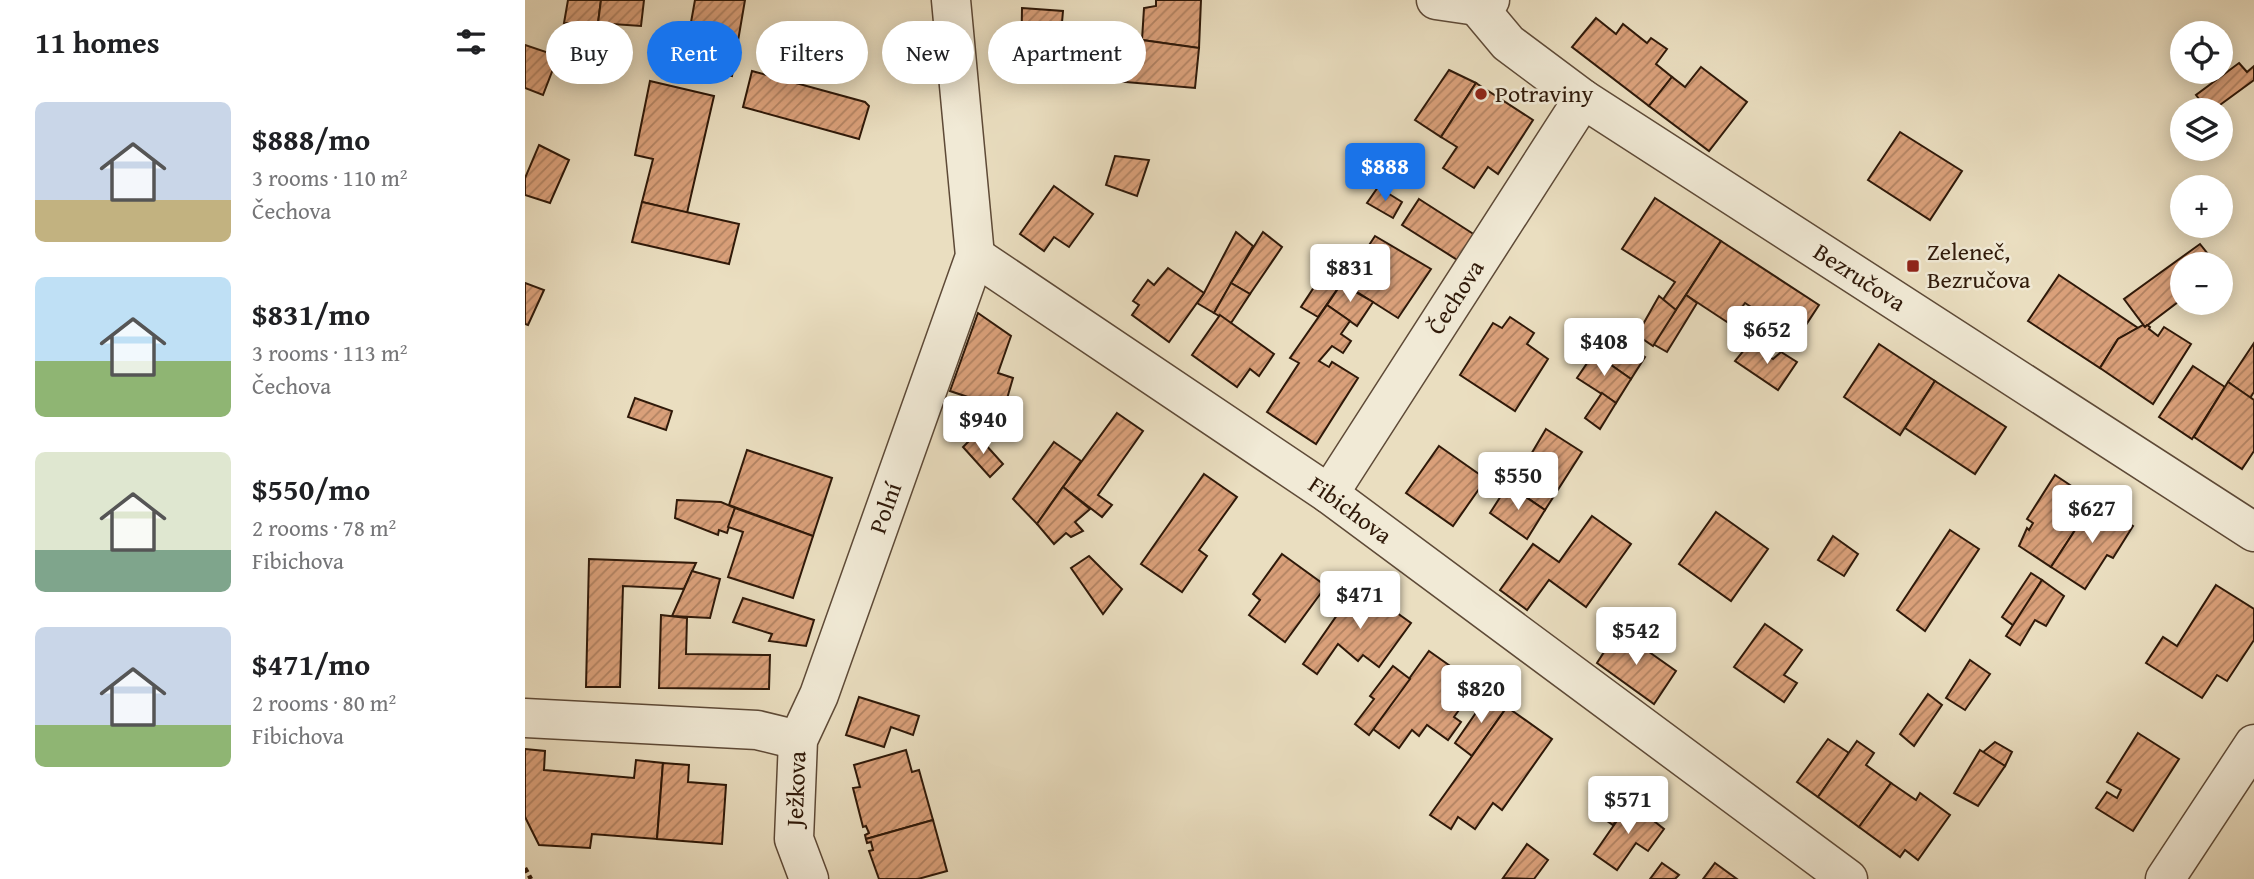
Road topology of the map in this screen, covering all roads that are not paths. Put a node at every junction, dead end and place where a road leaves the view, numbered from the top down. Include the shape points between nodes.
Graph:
1 (951, 0) edge
2 (1436, 0) edge
3 (1483, 3) edge
4 (1583, 99) junction
5 (975, 256) junction
6 (1329, 494) junction
7 (2254, 532) edge
8 (525, 718) edge
9 (798, 740) junction
10 (2254, 744) edge
11 (809, 879) edge
12 (1848, 879) edge
13 (2165, 879) edge

1 - 5 street, Polní
2 - 3 street
3 - 4 street, Bezručova via 1508,43
4 - 6 street, Čechova
4 - 7 street, Bezručova
5 - 6 street, Fibichova
5 - 9 street, Polní via 819,695
6 - 12 street, Fibichova
8 - 9 street via 757,730
9 - 11 street, Ježkova via 794,839
10 - 13 street

